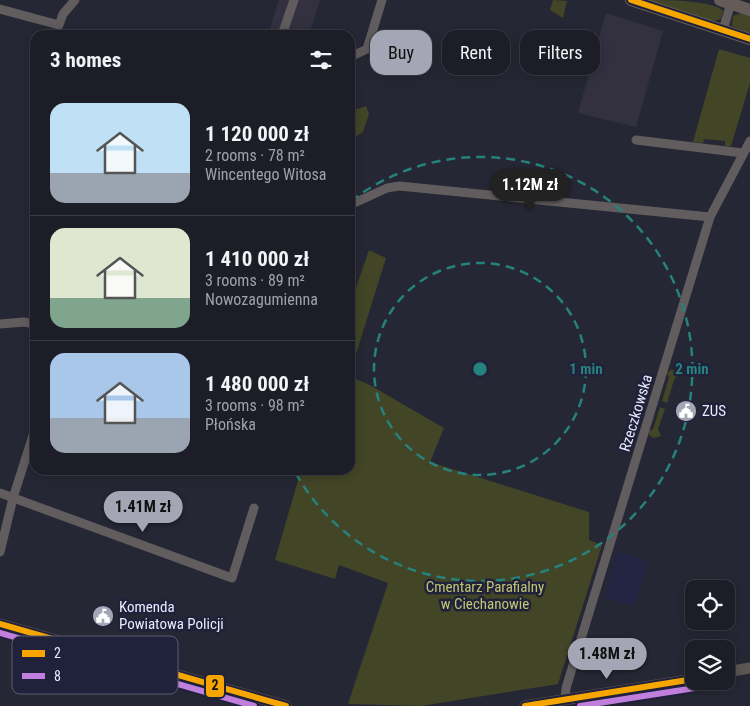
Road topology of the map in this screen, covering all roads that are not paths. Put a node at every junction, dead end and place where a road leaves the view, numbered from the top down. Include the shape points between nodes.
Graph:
1 (75, 0) edge
2 (294, 0) edge
3 (382, 0) edge
4 (631, 0) edge
5 (726, 2) edge
6 (0, 9) edge
7 (750, 10) edge
8 (284, 30) edge
9 (722, 30) junction
10 (750, 39) edge
11 (355, 55) edge
12 (636, 140) dead end
13 (750, 140) edge
14 (743, 153) junction
15 (355, 203) edge
16 (710, 217) junction
17 (30, 323) edge
18 (0, 324) edge
19 (30, 445) edge
20 (0, 493) edge
21 (13, 498) junction
22 (254, 508) dead end
23 (0, 552) edge
24 (0, 624) edge
25 (42, 636) edge
26 (750, 668) edge
27 (735, 670) edge
28 (178, 675) edge
29 (685, 680) edge
30 (565, 700) junction
31 (284, 706) edge
32 (525, 706) edge

1 - 6 street via 63,14 59,25
2 - 8 street
3 - 11 street via 367,49
4 - 9 main road
5 - 7 main road
5 - 9 street
9 - 10 main road
12 - 14 street
13 - 14 street, Rzeczkowska
14 - 16 street, Rzeczkowska
15 - 16 street via 399,186
16 - 30 street, Rzeczkowska
17 - 18 street
19 - 21 street
20 - 21 street
21 - 22 street via 232,578
21 - 23 street
24 - 25 street
26 - 27 street
28 - 31 street
29 - 30 street
30 - 32 street

